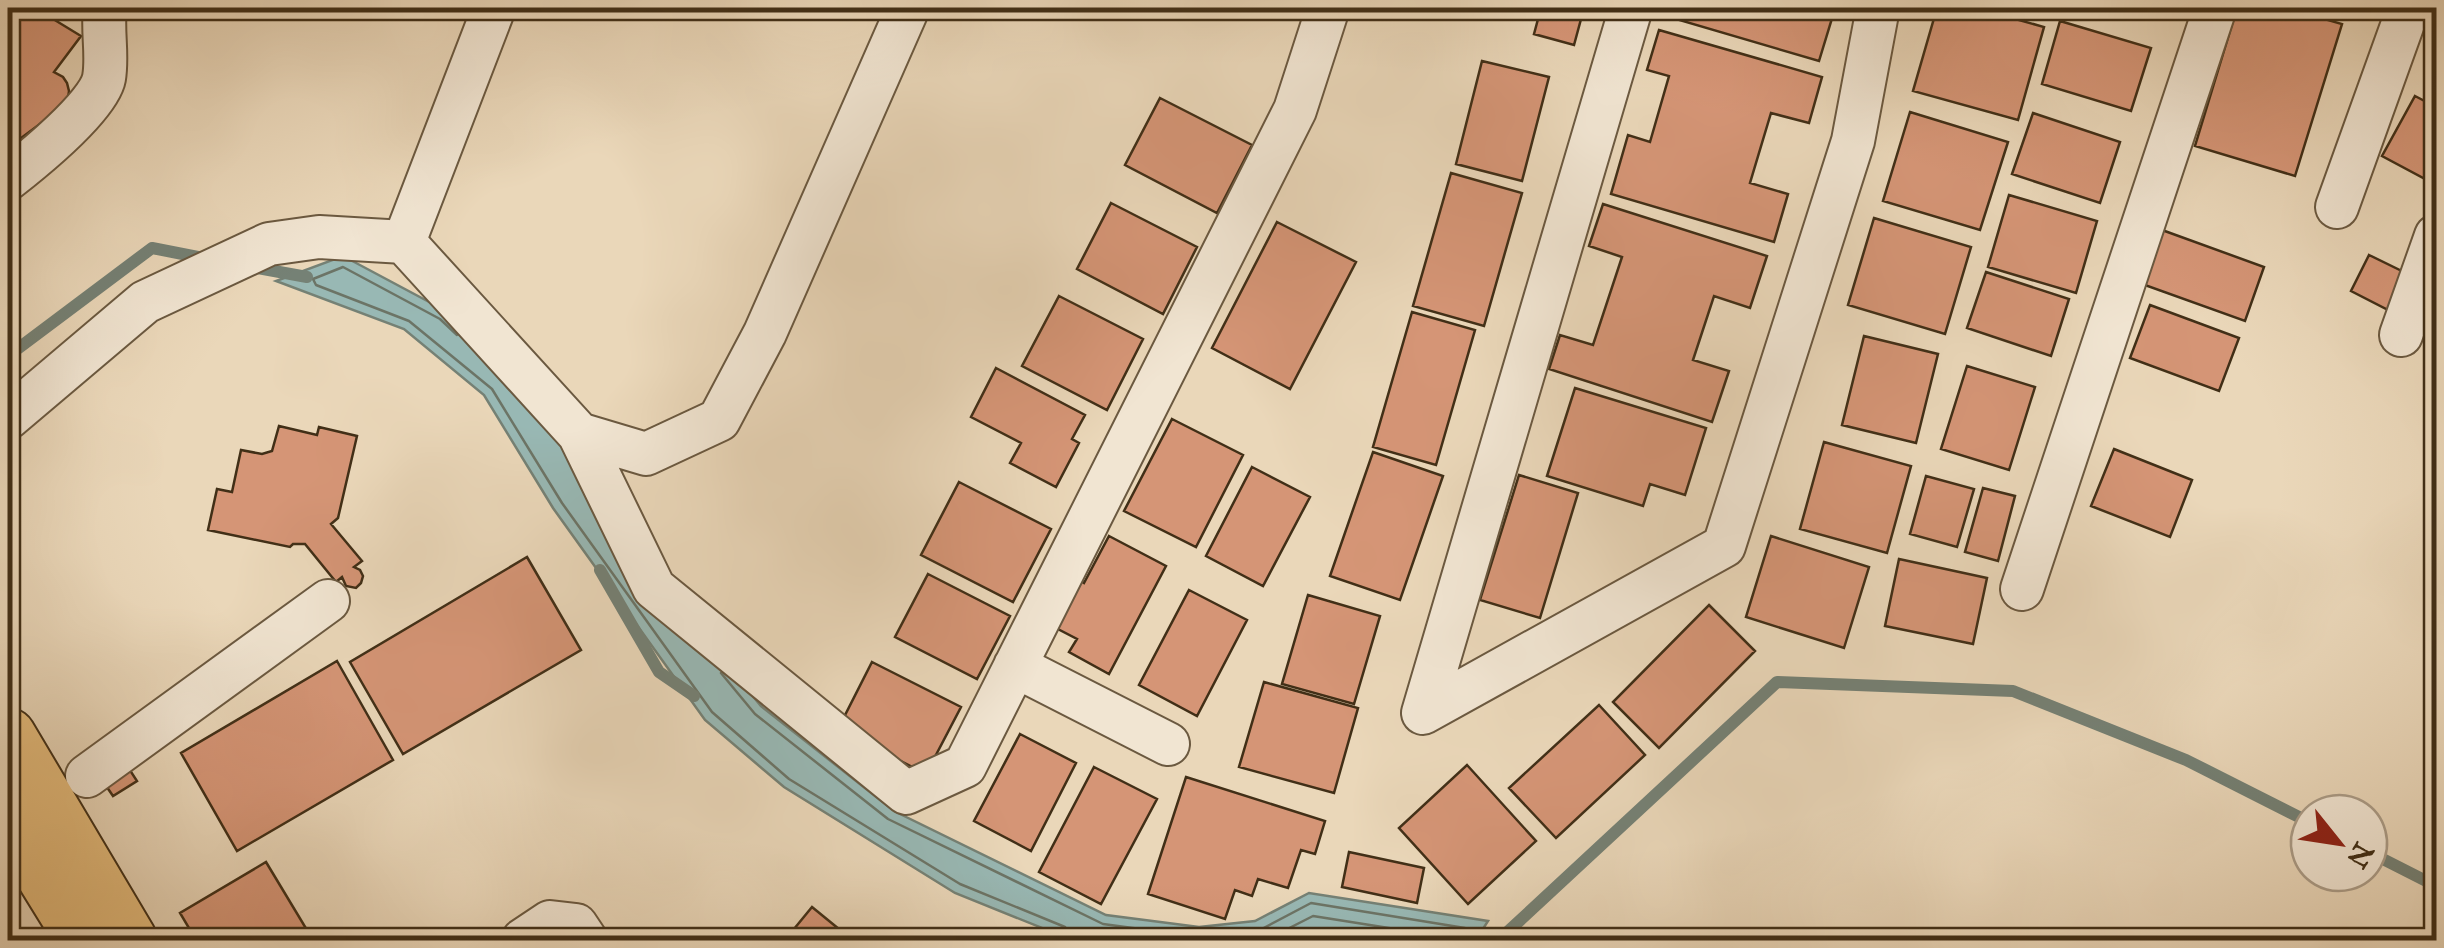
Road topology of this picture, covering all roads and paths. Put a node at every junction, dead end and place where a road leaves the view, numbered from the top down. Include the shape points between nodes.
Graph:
1 (494, 8) edge
2 (908, 8) edge
3 (1328, 8) edge
4 (1631, 8) edge
5 (1878, 8) edge
6 (2215, 8) edge
7 (97, 12) edge
8 (2406, 16) edge
9 (8, 179) edge
10 (2338, 207) dead end
11 (2436, 236) edge
12 (404, 242) junction
13 (2401, 336) dead end
14 (8, 418) edge
15 (580, 434) junction
16 (2022, 589) dead end
17 (328, 601) dead end
18 (1015, 666) junction
19 (8, 736) edge
20 (1168, 744) dead end
21 (87, 776) dead end
22 (8, 816) edge
23 (84, 940) edge
24 (129, 940) edge
25 (523, 940) edge
26 (586, 940) edge

1 - 12 street
2 - 15 street via 765,332 719,420 646,454
3 - 18 street via 1295,110
4 - 5 street via 1422,713 1724,546 1853,141
6 - 16 street
7 - 9 street via 104,78 98,95
8 - 10 street
11 - 13 street
12 - 14 street via 318,237 269,244 146,302
12 - 15 street
15 - 18 street via 654,588 906,793 965,766
17 - 21 street
18 - 20 street
19 - 24 main road
22 - 23 main road
25 - 26 street via 550,922 576,925

